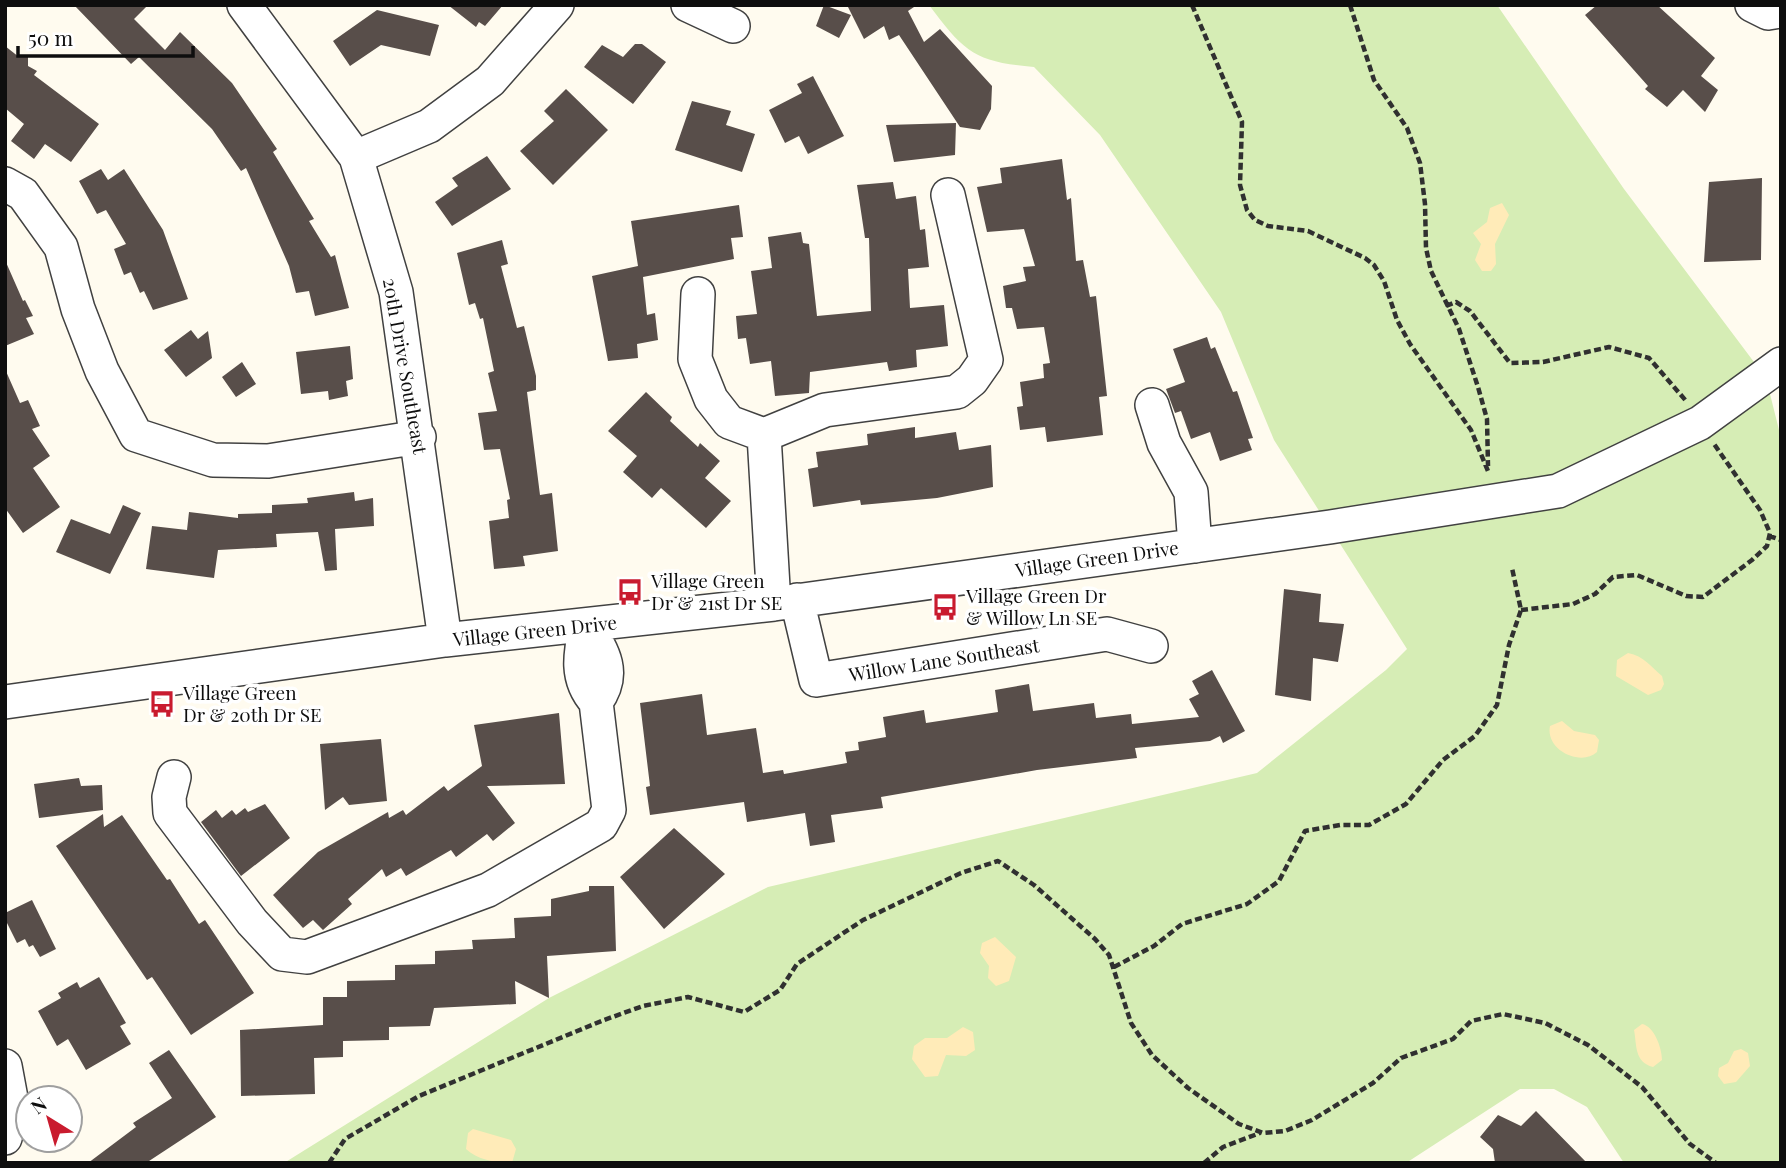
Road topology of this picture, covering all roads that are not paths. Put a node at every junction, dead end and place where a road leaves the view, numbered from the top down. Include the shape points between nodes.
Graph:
1 (244, 5) edge
2 (557, 5) edge
3 (688, 5) edge
4 (733, 26) dead end
5 (356, 157) junction
6 (5, 184) edge
7 (948, 195) dead end
8 (698, 294) dead end
9 (1781, 365) edge
10 (1152, 405) dead end
11 (764, 435) junction
12 (419, 437) junction
13 (1195, 546) junction
14 (786, 602) junction
15 (586, 625) junction
16 (445, 640) junction
17 (1151, 646) dead end
18 (5, 702) edge
19 (174, 777) dead end
20 (5, 1066) edge
21 (5, 1138) edge

1 - 5 street, 20th Drive Southeast
2 - 5 street via 490,81 429,126
3 - 4 street
5 - 12 street, 20th Drive Southeast via 396,292
6 - 12 street via 23,194 61,247 92,346 136,435 213,460 268,461
7 - 11 street via 986,360 972,380 957,392 825,410
8 - 11 street via 695,359 711,399 729,422
9 - 13 street, Village Green Drive via 1700,423 1558,491
10 - 13 street via 1164,443 1191,492
11 - 14 street
12 - 16 street, 20th Drive Southeast
13 - 14 street, Village Green Drive
14 - 15 street, Village Green Drive
14 - 17 street, Willow Lane Southeast via 816,680 1107,634
15 - 16 street, Village Green Drive
15 - 19 street via 604,654 607,687 596,702 609,810 601,825 488,890 307,957 282,954 252,922 170,813
16 - 18 street, Village Green Drive
20 - 21 street via 13,1109

